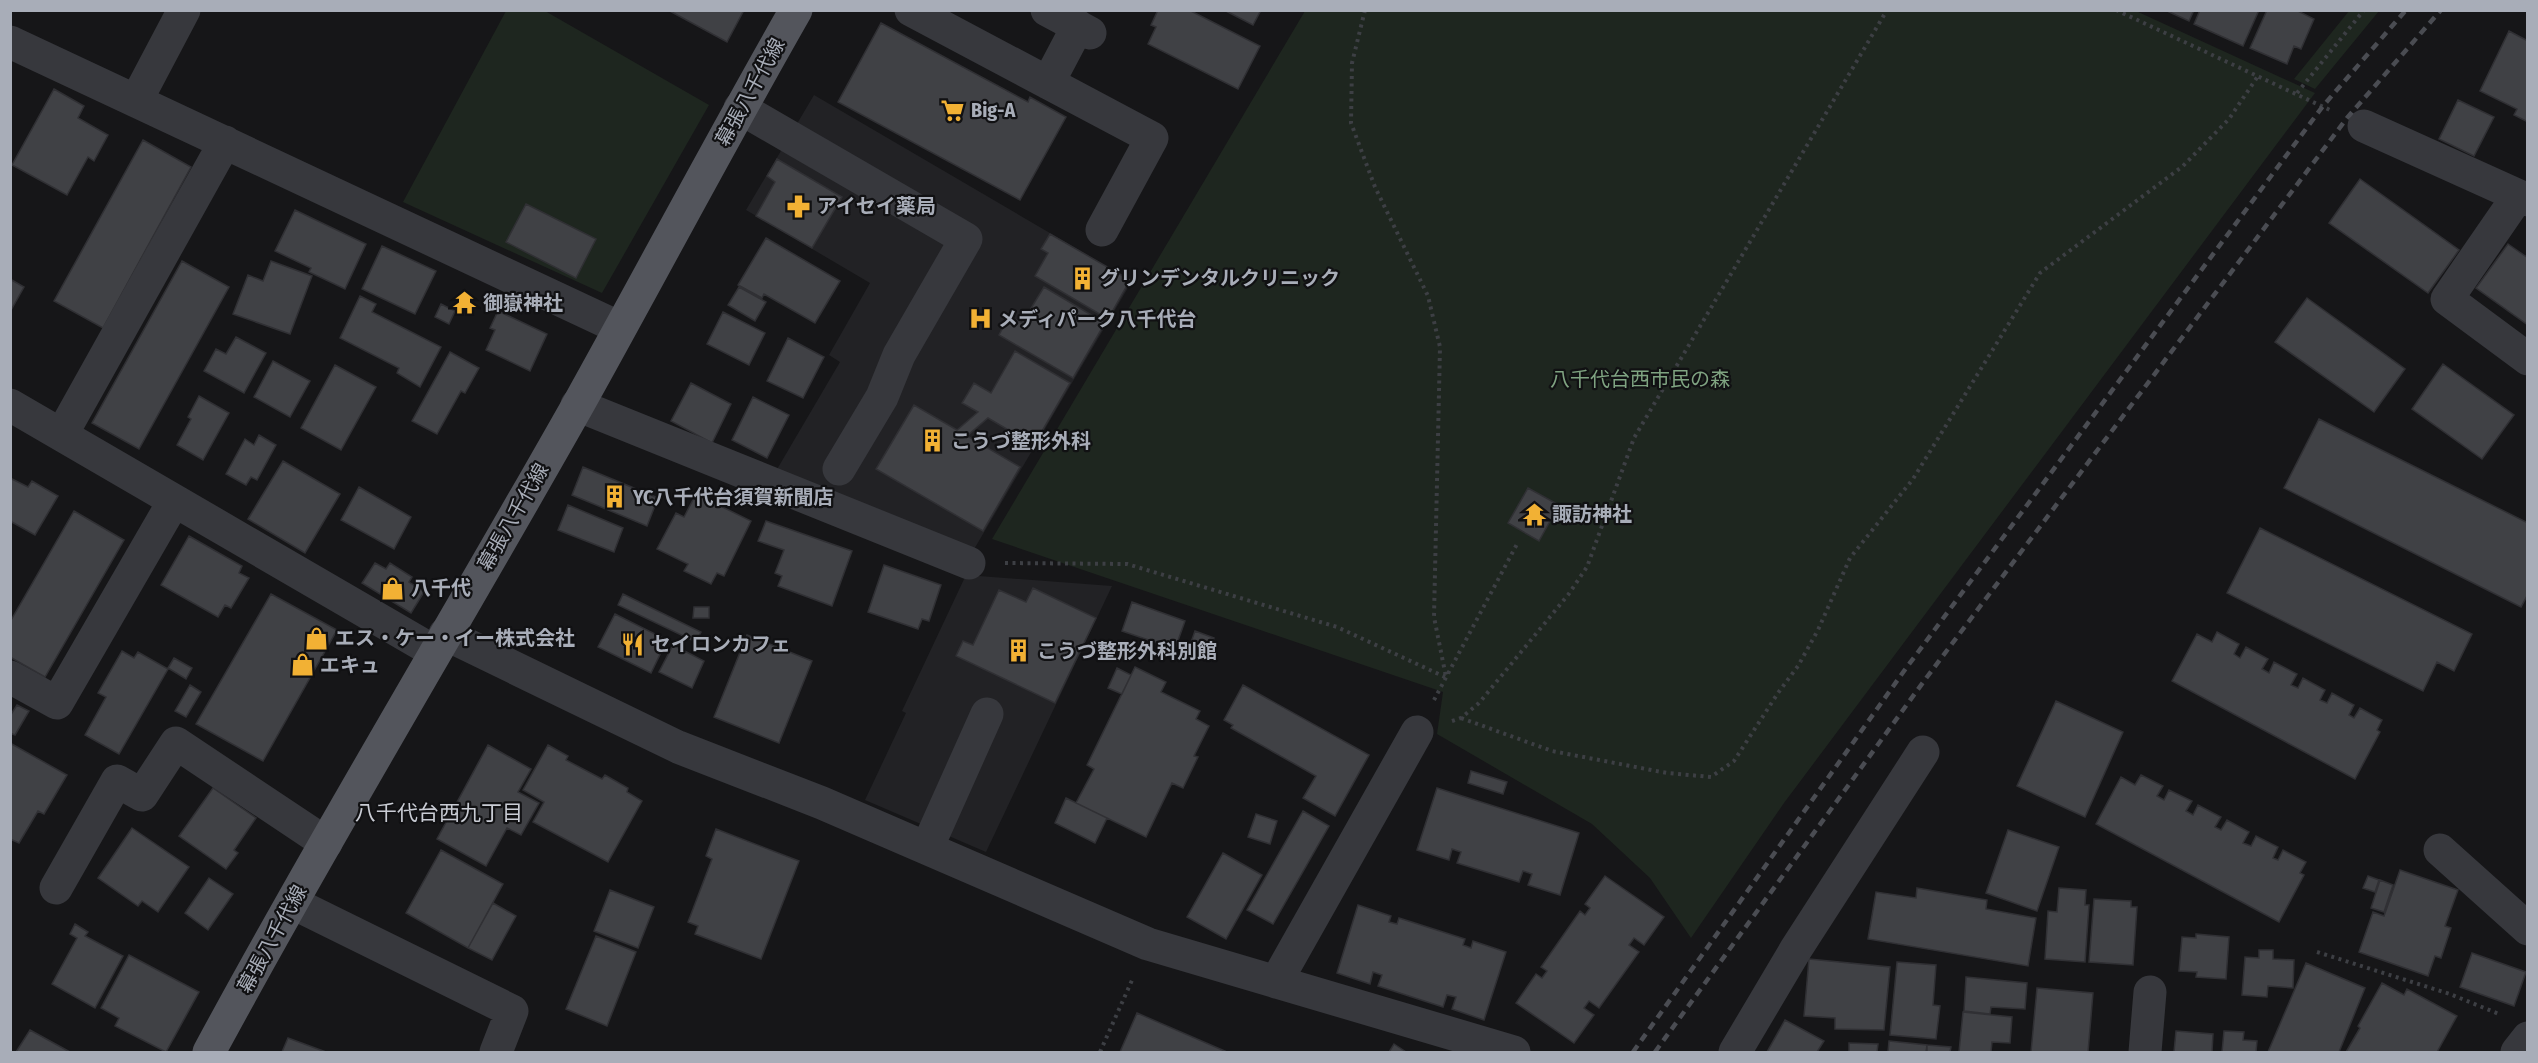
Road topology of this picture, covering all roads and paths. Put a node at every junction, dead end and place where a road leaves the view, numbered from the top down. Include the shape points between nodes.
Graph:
1 (184, 10) edge
2 (796, 10) edge
3 (911, 10) edge
4 (1047, 10) edge
5 (1365, 10) edge
6 (1887, 10) edge
7 (2116, 10) edge
8 (2364, 10) edge
9 (10, 42) edge
10 (2258, 76) junction
11 (1048, 83) junction
12 (2297, 93) junction
13 (2307, 98) dead end
14 (136, 101) junction
15 (740, 108) junction
16 (2364, 126) dead end
17 (225, 142) junction
18 (2523, 198) edge
19 (1102, 230) dead end
20 (620, 328) junction
21 (2528, 359) edge
22 (10, 405) edge
23 (577, 405) junction
24 (62, 434) junction
25 (839, 469) dead end
26 (174, 501) junction
27 (1517, 544) dead end
28 (969, 563) joint
29 (440, 643) junction
30 (10, 677) edge
31 (1446, 677) junction
32 (987, 714) dead end
33 (1417, 732) joint
34 (1923, 752) dead end
35 (326, 843) junction
36 (927, 848) junction
37 (2440, 850) dead end
38 (56, 888) dead end
39 (292, 903) junction
40 (2528, 929) edge
41 (1148, 944) junction
42 (2317, 952) dead end
43 (1276, 982) junction
44 (2150, 992) dead end
45 (2516, 1027) edge
46 (209, 1053) edge
47 (496, 1053) edge
48 (1100, 1053) edge
49 (1514, 1053) edge
50 (1735, 1053) edge
51 (2145, 1053) edge
52 (2517, 1053) edge

1 - 14 street
2 - 15 main road, 幕張八千代線
3 - 11 street
4 - 11 street via 1084,29
5 - 31 path via 1352,63 1351,123 1375,187 1428,296 1440,347 1434,617
6 - 10 path via 1634,438 1587,567 1479,703 1461,718 1552,751 1667,773 1711,777 1734,761 1798,666 1850,558 1913,479 2040,273 2183,166 2229,119
7 - 10 path
8 - 12 path
9 - 14 street
10 - 12 path
11 - 19 street via 1152,138
12 - 13 path
14 - 17 street
15 - 20 main road, 幕張八千代線
15 - 25 street via 966,239
16 - 18 street
17 - 20 street
17 - 24 street
18 - 21 street via 2447,299
20 - 23 main road, 幕張八千代線
22 - 24 street
23 - 28 street
23 - 29 main road, 幕張八千代線
24 - 26 street
26 - 29 street
26 - 30 street via 57,703
27 - 31 path
28 - 31 path via 1127,564 1337,627
29 - 35 main road, 幕張八千代線
29 - 36 street via 678,747
31 - 33 path
32 - 36 street
33 - 43 street
34 - 50 street via 1796,949
35 - 38 street via 176,743 141,795 117,782
35 - 39 main road, 幕張八千代線
36 - 41 street
37 - 40 street
39 - 46 main road, 幕張八千代線
39 - 47 street via 512,1011
41 - 43 street
41 - 48 path
42 - 45 path via 2450,994
43 - 49 street
44 - 51 street
45 - 52 street

